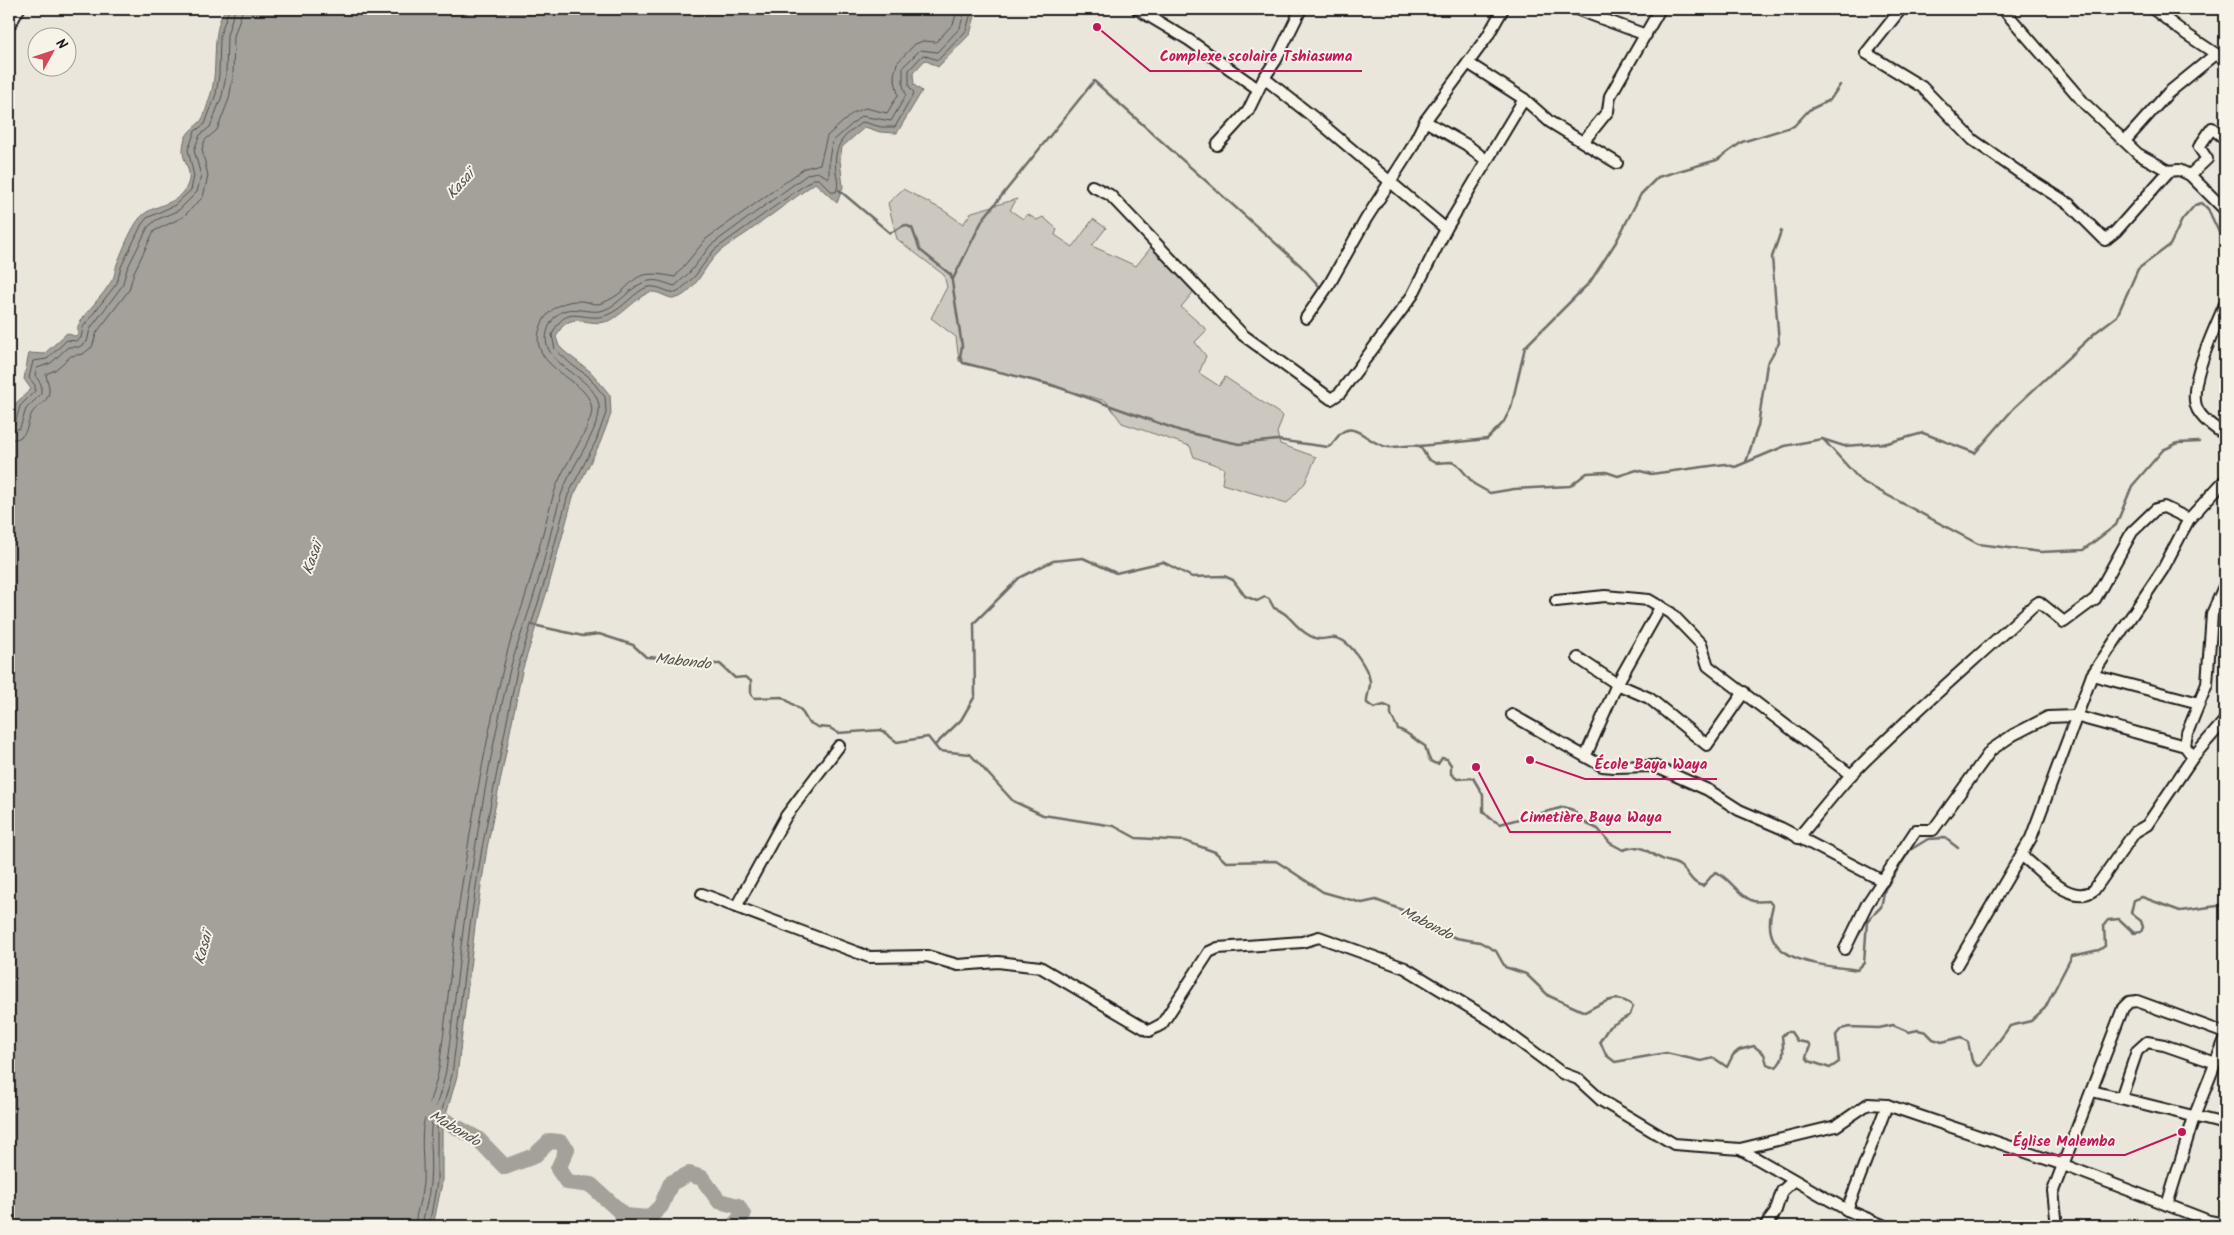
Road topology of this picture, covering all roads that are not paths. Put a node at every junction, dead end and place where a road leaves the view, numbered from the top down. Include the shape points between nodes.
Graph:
1 (19, 9) edge
2 (1137, 9) edge
3 (1301, 9) edge
4 (1503, 9) edge
5 (1576, 9) edge
6 (1660, 9) edge
7 (1901, 9) edge
8 (2003, 9) edge
9 (2153, 9) edge
10 (9, 26) edge
11 (1646, 35) junction
12 (2216, 54) junction
13 (2225, 60) edge
14 (1468, 63) junction
15 (1264, 78) junction
16 (1258, 89) junction
17 (1524, 99) junction
18 (1425, 121) junction
19 (2225, 139) edge
20 (2125, 141) junction
21 (1582, 142) junction
22 (1217, 144) dead end
23 (1487, 161) junction
24 (1617, 163) dead end
25 (2169, 171) junction
26 (2190, 175) junction
27 (1389, 182) junction
28 (1092, 186) dead end
29 (2225, 210) edge
30 (1446, 229) junction
31 (2225, 304) edge
32 (1306, 318) dead end
33 (2224, 432) edge
34 (2225, 480) edge
35 (2190, 519) junction
36 (2225, 584) edge
37 (1556, 601) dead end
38 (1661, 606) junction
39 (1578, 658) dead end
40 (2092, 675) junction
41 (1617, 684) junction
42 (1744, 692) junction
43 (2199, 703) junction
44 (1512, 715) dead end
45 (2075, 716) junction
46 (2225, 720) edge
47 (839, 746) dead end
48 (2185, 746) junction
49 (1586, 755) junction
50 (2193, 757) junction
51 (1851, 775) junction
52 (1798, 838) junction
53 (2022, 856) junction
54 (1883, 881) junction
55 (702, 894) dead end
56 (736, 907) junction
57 (1844, 949) dead end
58 (1956, 966) dead end
59 (2225, 1034) edge
60 (2225, 1039) edge
61 (2223, 1053) edge
62 (2216, 1063) junction
63 (2092, 1091) junction
64 (2121, 1098) junction
65 (1886, 1105) junction
66 (2194, 1117) junction
67 (2225, 1124) edge
68 (1740, 1149) junction
69 (2061, 1164) junction
70 (1793, 1181) junction
71 (2166, 1205) junction
72 (1847, 1210) junction
73 (2225, 1224) edge
74 (1765, 1226) edge
75 (1885, 1226) edge
76 (2057, 1226) edge

1 - 10 street
2 - 16 street via 1189,40
3 - 15 street
4 - 14 street
5 - 11 street
6 - 11 street
7 - 25 street via 1866,53 1922,88 1973,140 2070,204 2105,240
8 - 20 street via 2085,104
9 - 12 street
11 - 21 street via 1610,96 1608,110
12 - 13 street
12 - 20 street via 2168,93
14 - 17 street
14 - 18 street
15 - 16 street
15 - 27 street
16 - 22 street via 1248,111
17 - 21 street via 1550,122
17 - 23 street
18 - 23 street
18 - 27 street
19 - 26 street via 2212,128 2199,147 2207,159
20 - 25 street via 2138,154
21 - 24 street
23 - 30 street
25 - 26 street via 2179,170
26 - 29 street
27 - 30 street
27 - 32 street
28 - 30 street via 1110,195 1243,335 1331,399 1340,393 1412,296
31 - 33 street via 2200,368 2194,401 2202,416
34 - 35 street
35 - 40 street via 2163,568
35 - 51 street via 2164,507 2156,509 2132,532 2095,598 2064,622 2040,602 2033,606
36 - 43 street via 2212,614 2207,684
37 - 38 street via 1605,596 1649,600
38 - 41 street
38 - 42 street via 1701,644 1708,666
39 - 41 street
40 - 43 street
40 - 45 street
41 - 42 street via 1649,698 1707,745
41 - 49 street
42 - 51 street
43 - 48 street
44 - 49 street
45 - 48 street
45 - 53 street
45 - 54 street via 2048,717 1991,750 1933,830 1916,830
46 - 50 street
47 - 56 street via 786,816
48 - 50 street
49 - 52 street via 1602,766 1614,768 1654,766 1708,790 1739,810
50 - 53 street via 2147,825 2135,832 2088,894 2065,890
51 - 52 street
52 - 54 street
53 - 58 street
54 - 57 street
55 - 56 street
56 - 68 street via 869,957 926,956 958,965 998,962 1040,967 1149,1031 1162,1024 1209,952 1218,948 1302,942 1319,936 1405,968 1492,1021 1562,1073 1578,1079 1602,1101 1674,1144
59 - 63 street via 2137,1001 2129,1002 2123,1008
60 - 61 street
61 - 62 street
62 - 64 street via 2147,1042 2137,1051
62 - 66 street
63 - 64 street
63 - 69 street
64 - 66 street
65 - 68 street via 1868,1104 1836,1126
65 - 69 street
65 - 72 street
66 - 67 street
66 - 71 street
68 - 70 street
69 - 71 street
69 - 76 street via 2053,1191
70 - 72 street
70 - 74 street via 1782,1192 1775,1213
71 - 73 street
72 - 75 street

